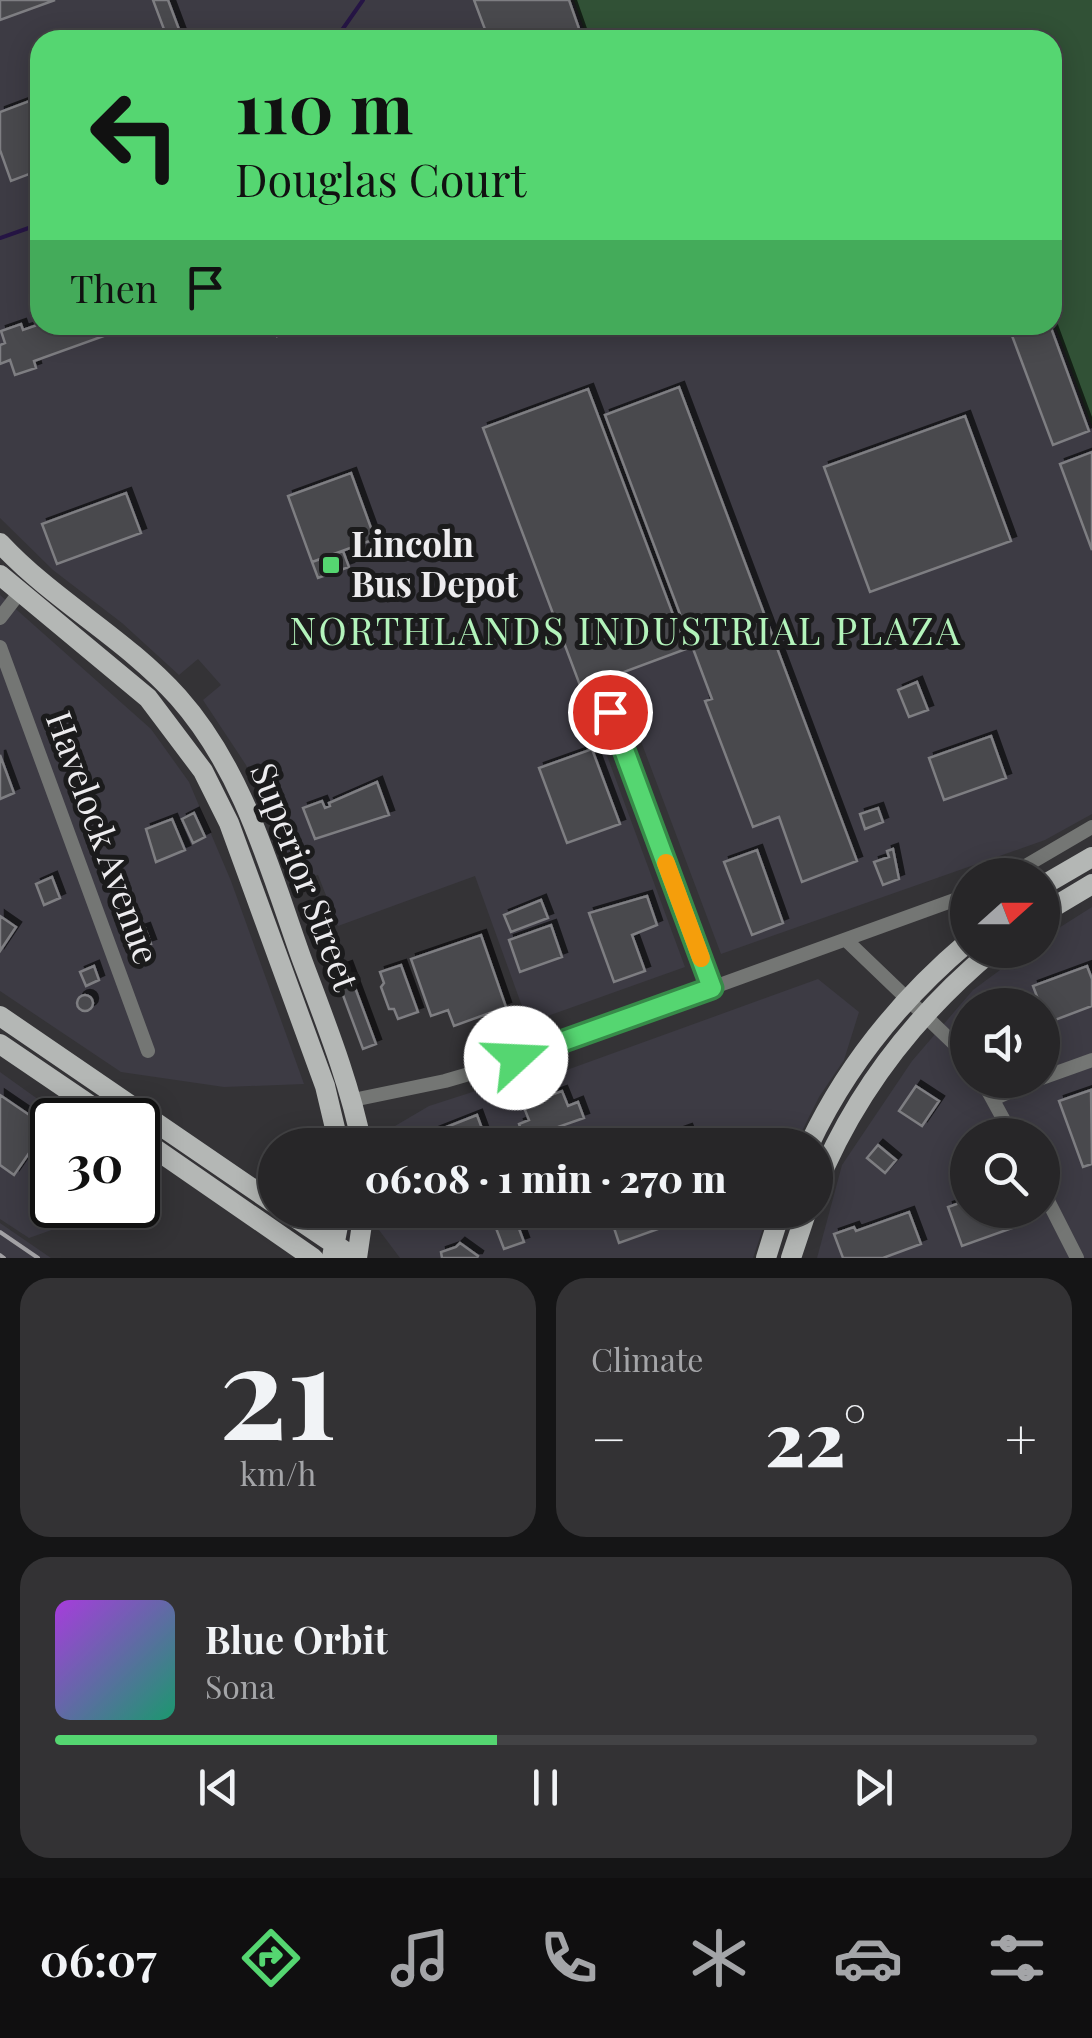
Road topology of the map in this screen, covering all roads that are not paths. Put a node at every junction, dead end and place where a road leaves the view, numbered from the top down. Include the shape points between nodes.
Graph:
1 (0, 543) edge
2 (0, 575) edge
3 (20, 592) junction
4 (0, 618) edge
5 (0, 647) edge
6 (610, 712) dead end
7 (1092, 827) edge
8 (1092, 857) edge
9 (1039, 858) edge
10 (1060, 876) edge
11 (1092, 884) edge
12 (950, 902) edge
13 (1060, 903) edge
14 (846, 940) junction
15 (950, 959) edge
16 (975, 968) edge
17 (712, 988) junction
18 (907, 1000) junction
19 (0, 1016) edge
20 (924, 1016) junction
21 (950, 1041) edge
22 (0, 1044) edge
23 (148, 1050) dead end
24 (1092, 1060) edge
25 (1060, 1071) edge
26 (80, 1098) edge
27 (993, 1099) edge
28 (353, 1100) junction
29 (1003, 1118) edge
30 (335, 1128) edge
31 (359, 1128) edge
32 (819, 1128) edge
33 (833, 1152) edge
34 (160, 1153) edge
35 (258, 1191) edge
36 (1060, 1224) edge
37 (305, 1228) edge
38 (361, 1228) edge
39 (775, 1228) edge
40 (801, 1228) edge
41 (334, 1252) edge
42 (314, 1258) edge
43 (356, 1258) edge
44 (766, 1258) edge
45 (791, 1258) edge
46 (1077, 1258) edge

1 - 28 main road, Superior Street via 157,675 218,752 248,810
2 - 3 main road, Superior Street
3 - 4 street
3 - 30 main road, Superior Street via 148,698 203,771 228,823
5 - 23 street, Havelock Avenue
6 - 17 street
7 - 9 street
8 - 10 main road
11 - 13 main road
12 - 14 street
14 - 17 street
14 - 18 street
15 - 18 main road
16 - 20 main road
17 - 28 street via 492,1067
18 - 20 street
18 - 32 main road via 852,1069
19 - 35 main road
20 - 21 street
20 - 33 main road via 870,1084
22 - 26 main road
24 - 25 street
27 - 29 street
28 - 31 main road, Superior Street
34 - 42 main road
36 - 46 street
37 - 41 main road
38 - 43 main road
39 - 44 main road
40 - 45 main road
41 - 43 main road

